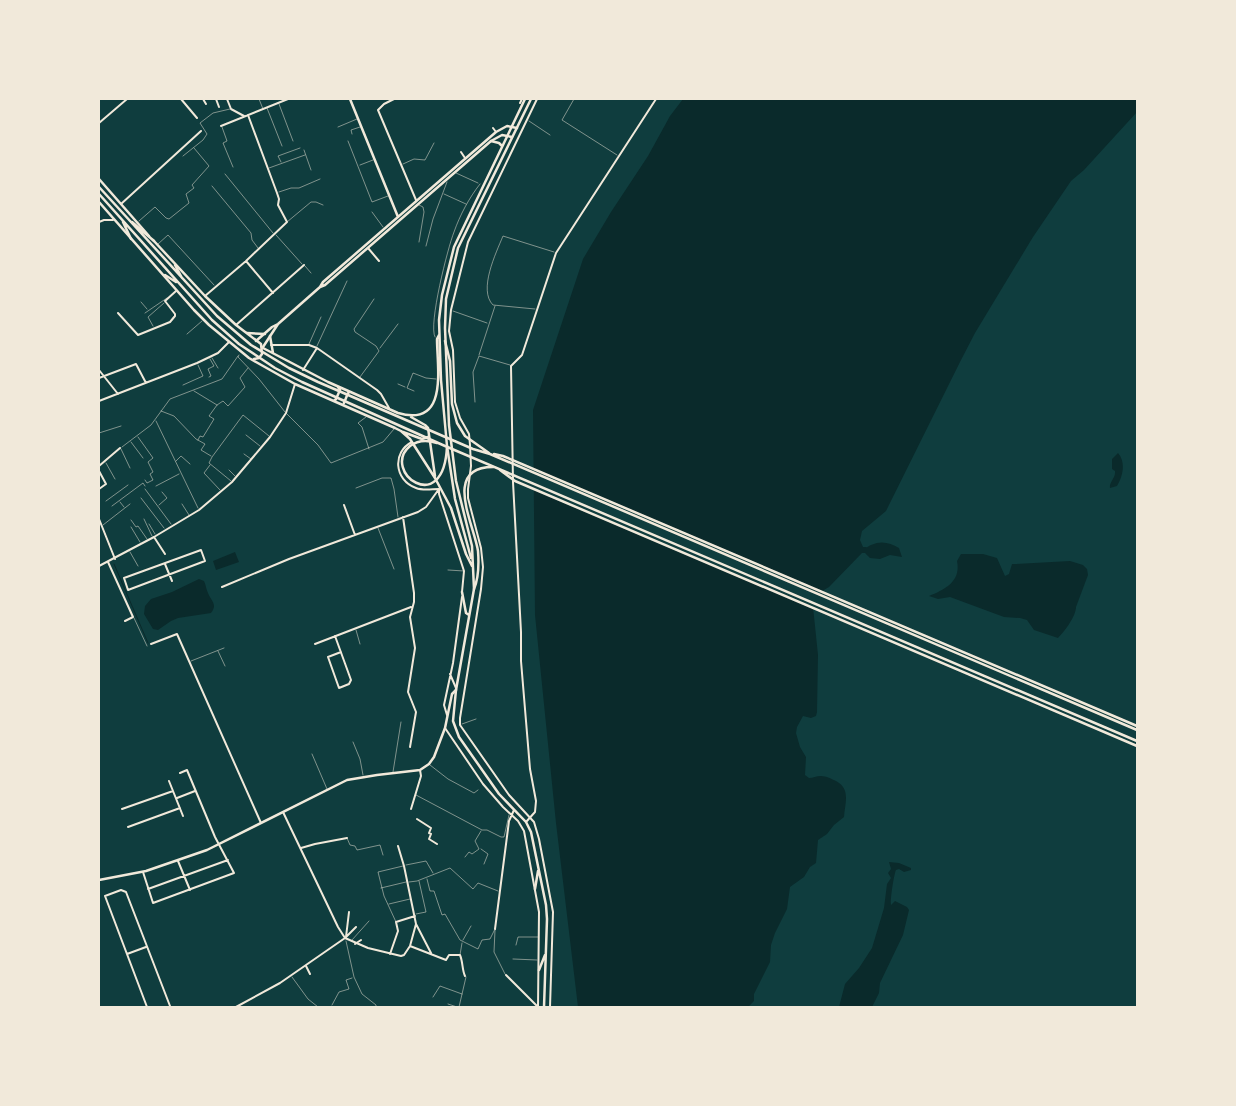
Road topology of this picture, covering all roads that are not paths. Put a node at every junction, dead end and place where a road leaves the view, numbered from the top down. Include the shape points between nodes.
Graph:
1 (127, 99) edge
2 (181, 99) edge
3 (203, 99) edge
4 (216, 99) edge
5 (227, 99) edge
6 (258, 99) edge
7 (288, 99) edge
8 (350, 99) edge
9 (394, 99) edge
10 (522, 99) edge
11 (531, 99) edge
12 (537, 99) edge
13 (574, 99) edge
14 (656, 99) edge
15 (389, 100) edge
16 (279, 103) junction
17 (520, 103) joint
18 (206, 104) dead end
19 (219, 107) dead end
20 (521, 107) junction
21 (267, 108) junction
22 (231, 109) junction
23 (263, 109) junction
24 (248, 115) junction
25 (244, 117) junction
26 (197, 118) dead end
27 (358, 119) junction
28 (527, 120) junction
29 (99, 123) edge
30 (221, 126) joint
31 (361, 126) junction
32 (513, 126) junction
33 (338, 127) dead end
34 (493, 128) dead end
35 (517, 128) junction
36 (201, 131) dead end
37 (496, 132) junction
38 (352, 134) dead end
39 (508, 135) junction
40 (550, 135) dead end
41 (512, 137) junction
42 (348, 141) dead end
43 (491, 141) junction
44 (293, 142) dead end
45 (434, 143) dead end
46 (282, 146) dead end
47 (502, 146) junction
48 (194, 148) junction
49 (300, 148) dead end
50 (304, 150) dead end
51 (461, 152) dead end
52 (305, 154) junction
53 (183, 156) dead end
54 (619, 156) junction
55 (466, 158) junction
56 (375, 160) junction
57 (281, 163) junction
58 (401, 164) junction
59 (358, 166) junction
60 (234, 167) dead end
61 (268, 169) junction
62 (311, 170) dead end
63 (455, 172) junction
64 (226, 174) dead end
65 (449, 178) junction
66 (99, 179) edge
67 (320, 179) dead end
68 (491, 180) junction
69 (496, 182) junction
70 (481, 185) junction
71 (212, 186) dead end
72 (99, 187) edge
73 (277, 193) junction
74 (99, 194) edge
75 (443, 194) junction
76 (389, 195) junction
77 (416, 200) junction
78 (99, 202) edge
79 (121, 204) junction
80 (418, 204) junction
81 (467, 204) junction
82 (323, 205) dead end
83 (372, 212) dead end
84 (123, 214) junction
85 (121, 219) junction
86 (399, 219) junction
87 (114, 220) junction
88 (99, 222) edge
89 (138, 222) junction
90 (287, 222) junction
91 (384, 229) junction
92 (275, 234) junction
93 (130, 239) junction
94 (154, 241) junction
95 (419, 242) dead end
96 (157, 245) junction
97 (426, 246) dead end
98 (366, 248) junction
99 (258, 250) junction
100 (556, 253) junction
101 (379, 260) dead end
102 (246, 261) junction
103 (176, 265) junction
104 (304, 266) junction
105 (311, 273) dead end
106 (165, 276) junction
107 (184, 281) junction
108 (347, 282) dead end
109 (179, 284) junction
110 (216, 287) junction
111 (176, 291) junction
112 (274, 293) junction
113 (205, 296) junction
114 (168, 298) junction
115 (374, 299) dead end
116 (142, 302) dead end
117 (165, 302) junction
118 (496, 305) junction
119 (148, 310) junction
120 (451, 310) junction
121 (537, 310) junction
122 (118, 313) dead end
123 (146, 313) dead end
124 (320, 317) dead end
125 (204, 320) junction
126 (489, 323) junction
127 (278, 324) junction
128 (398, 324) dead end
129 (236, 325) junction
130 (154, 328) junction
131 (246, 333) junction
132 (187, 334) dead end
133 (264, 334) junction
134 (439, 335) junction
135 (270, 336) junction
136 (437, 339) junction
137 (255, 341) junction
138 (229, 342) junction
139 (445, 342) junction
140 (271, 345) junction
141 (309, 345) junction
142 (263, 348) junction
143 (316, 348) junction
144 (380, 350) junction
145 (242, 351) junction
146 (245, 353) junction
147 (273, 353) junction
148 (239, 355) junction
149 (479, 356) junction
150 (211, 357) junction
151 (254, 359) junction
152 (197, 363) junction
153 (511, 366) junction
154 (249, 367) junction
155 (218, 368) dead end
156 (99, 370) edge
157 (304, 370) junction
158 (104, 377) junction
159 (209, 377) dead end
160 (99, 378) edge
161 (359, 378) junction
162 (437, 379) junction
163 (146, 383) junction
164 (295, 384) junction
165 (398, 384) dead end
166 (183, 385) dead end
167 (338, 386) junction
168 (407, 388) junction
169 (192, 390) junction
170 (350, 392) junction
171 (414, 392) dead end
172 (118, 394) junction
173 (99, 401) edge
174 (332, 401) junction
175 (475, 402) dead end
176 (217, 405) junction
177 (345, 407) junction
178 (389, 408) junction
179 (161, 411) junction
180 (286, 413) junction
181 (367, 416) junction
182 (409, 416) junction
183 (155, 419) junction
184 (121, 426) dead end
185 (394, 428) junction
186 (402, 431) junction
187 (99, 434) edge
188 (137, 435) junction
189 (246, 435) dead end
190 (429, 436) junction
191 (270, 437) junction
192 (130, 440) junction
193 (198, 440) junction
194 (412, 442) junction
195 (446, 446) junction
196 (120, 448) junction
197 (262, 448) junction
198 (369, 449) junction
199 (244, 454) dead end
200 (490, 454) junction
201 (212, 457) junction
202 (142, 458) dead end
203 (252, 459) junction
204 (105, 461) junction
205 (175, 462) junction
206 (190, 464) dead end
207 (210, 464) junction
208 (99, 466) edge
209 (497, 467) junction
210 (130, 468) dead end
211 (229, 470) dead end
212 (99, 472) edge
213 (180, 473) junction
214 (237, 477) junction
215 (435, 478) junction
216 (115, 479) dead end
217 (145, 480) dead end
218 (232, 482) junction
219 (128, 485) dead end
220 (145, 486) dead end
221 (156, 486) dead end
222 (356, 488) dead end
223 (99, 489) edge
224 (145, 489) dead end
225 (440, 489) junction
226 (162, 492) dead end
227 (221, 492) junction
228 (141, 498) dead end
229 (106, 501) dead end
230 (119, 501) junction
231 (130, 504) dead end
232 (182, 504) dead end
233 (344, 505) dead end
234 (112, 506) dead end
235 (158, 506) junction
236 (124, 508) junction
237 (199, 510) junction
238 (190, 516) junction
239 (403, 517) junction
240 (99, 519) edge
241 (144, 519) dead end
242 (398, 519) junction
243 (131, 520) dead end
244 (150, 524) dead end
245 (102, 526) junction
246 (172, 526) junction
247 (131, 527) dead end
248 (377, 527) junction
249 (166, 530) junction
250 (355, 535) junction
251 (154, 537) junction
252 (147, 541) junction
253 (141, 544) junction
254 (129, 551) junction
255 (165, 554) dead end
256 (115, 559) junction
257 (108, 562) junction
258 (472, 562) junction
259 (165, 563) junction
260 (99, 566) edge
261 (138, 566) dead end
262 (473, 568) junction
263 (394, 569) dead end
264 (448, 570) dead end
265 (464, 571) junction
266 (169, 575) junction
267 (172, 581) dead end
268 (121, 582) junction
269 (222, 587) dead end
270 (474, 589) junction
271 (462, 592) junction
272 (412, 607) junction
273 (469, 615) junction
274 (133, 617) junction
275 (125, 621) dead end
276 (355, 628) junction
277 (335, 636) junction
278 (151, 644) dead end
279 (315, 644) dead end
280 (360, 644) dead end
281 (147, 646) dead end
282 (224, 648) dead end
283 (218, 650) junction
284 (341, 652) junction
285 (190, 661) junction
286 (225, 666) dead end
287 (450, 674) junction
288 (456, 690) junction
289 (448, 716) junction
290 (476, 719) dead end
291 (401, 722) dead end
292 (460, 724) junction
293 (1137, 726) edge
294 (445, 728) junction
295 (1137, 730) edge
296 (1137, 741) edge
297 (353, 742) dead end
298 (1137, 746) edge
299 (410, 747) dead end
300 (312, 754) dead end
301 (429, 764) junction
302 (420, 770) junction
303 (180, 773) dead end
304 (392, 774) junction
305 (363, 777) junction
306 (169, 781) dead end
307 (328, 790) junction
308 (478, 790) dead end
309 (173, 791) junction
310 (195, 791) junction
311 (416, 795) junction
312 (176, 798) junction
313 (180, 808) junction
314 (122, 809) dead end
315 (411, 809) dead end
316 (514, 810) junction
317 (283, 812) junction
318 (510, 814) junction
319 (183, 816) dead end
320 (530, 817) junction
321 (417, 819) dead end
322 (526, 822) junction
323 (261, 823) junction
324 (128, 827) dead end
325 (482, 830) junction
326 (347, 838) joint
327 (218, 844) junction
328 (437, 844) dead end
329 (398, 846) dead end
330 (301, 848) junction
331 (479, 848) junction
332 (383, 855) dead end
333 (465, 858) dead end
334 (178, 860) junction
335 (228, 860) junction
336 (484, 864) dead end
337 (404, 866) junction
338 (538, 869) junction
339 (143, 872) junction
340 (434, 874) junction
341 (184, 876) junction
342 (426, 877) junction
343 (99, 880) edge
344 (419, 880) junction
345 (407, 882) junction
346 (381, 888) junction
347 (148, 889) junction
348 (534, 889) junction
349 (190, 890) junction
350 (499, 892) junction
351 (411, 899) junction
352 (387, 905) junction
353 (349, 912) dead end
354 (414, 915) junction
355 (369, 921) dead end
356 (396, 922) junction
357 (416, 924) junction
358 (471, 926) dead end
359 (356, 927) dead end
360 (495, 929) junction
361 (539, 937) junction
362 (346, 938) junction
363 (361, 940) dead end
364 (462, 941) junction
365 (351, 942) junction
366 (356, 944) junction
367 (516, 945) dead end
368 (410, 946) junction
369 (147, 947) junction
370 (546, 952) junction
371 (127, 954) junction
372 (390, 954) junction
373 (432, 955) junction
374 (460, 956) junction
375 (513, 959) dead end
376 (538, 960) junction
377 (306, 966) junction
378 (539, 970) junction
379 (310, 974) dead end
380 (506, 975) joint
381 (291, 976) junction
382 (466, 976) joint
383 (354, 977) junction
384 (462, 994) junction
385 (434, 997) dead end
386 (448, 1004) dead end
387 (332, 1005) dead end
388 (240, 1006) edge
389 (147, 1007) edge
390 (169, 1007) edge
391 (178, 1007) edge
392 (236, 1007) edge
393 (318, 1007) edge
394 (376, 1007) edge
395 (458, 1007) edge
396 (538, 1007) edge
397 (544, 1007) edge
398 (550, 1007) edge

1 - 29 street
2 - 26 street
3 - 18 street
4 - 19 street
5 - 22 street
6 - 23 lane
7 - 16 street
8 - 27 main road
9 - 15 street
10 - 17 street
10 - 20 main road
11 - 35 main road
12 - 28 street
13 - 54 lane via 562,120
14 - 54 street
15 - 58 street via 378,110
16 - 21 street
16 - 44 lane
17 - 20 lane
20 - 32 main road
21 - 23 street
21 - 46 lane
22 - 25 street
22 - 48 lane via 213,113 200,123 208,134
23 - 24 street
24 - 25 street
24 - 61 street
25 - 30 street
27 - 31 main road
27 - 33 lane
28 - 40 lane
28 - 69 street
30 - 60 lane via 227,141 223,143
31 - 38 lane via 350,130
31 - 56 main road
32 - 35 main road
32 - 37 main road
32 - 39 main road
34 - 37 street
35 - 41 main road
36 - 79 street
37 - 55 main road
39 - 41 main road
39 - 43 main road
39 - 47 main road
41 - 68 main road
42 - 59 lane
43 - 47 main road
43 - 63 main road
45 - 58 lane via 425,160 414,159
47 - 70 main road
48 - 53 lane
48 - 89 lane via 209,166 186,194 189,202 169,218 155,207
49 - 57 lane via 278,156
50 - 52 lane
51 - 55 street
52 - 57 lane
52 - 62 lane
54 - 100 street
55 - 77 main road
56 - 59 lane
56 - 76 main road
57 - 61 lane
58 - 77 street
59 - 76 lane via 372,202
61 - 73 street
63 - 65 main road
63 - 70 lane
64 - 92 lane
65 - 75 lane
65 - 80 main road
66 - 79 main road
67 - 73 lane
68 - 69 street
68 - 139 main road via 458,248 446,299
69 - 120 street via 468,242
70 - 81 lane
70 - 134 main road via 454,247 442,295
71 - 99 lane via 251,233
72 - 84 main road
73 - 90 street via 278,205
74 - 85 main road
75 - 81 lane
75 - 97 lane
76 - 86 main road
77 - 86 main road
78 - 87 main road
79 - 89 main road
80 - 86 main road
80 - 95 lane via 424,212
81 - 136 lane via 448,249 434,312 433,332
82 - 90 lane via 311,202
83 - 91 lane
84 - 94 main road
84 - 107 main road
85 - 93 main road
85 - 109 main road
86 - 91 main road
86 - 98 main road
87 - 88 street
87 - 93 main road
89 - 94 main road
90 - 92 street
91 - 98 main road
92 - 99 street
92 - 104 lane
93 - 106 main road
94 - 96 main road
96 - 103 main road
96 - 110 lane via 168,235
98 - 101 street
98 - 127 main road
99 - 102 street
100 - 118 lane via 503,236 486,290 490,301
100 - 121 street
102 - 110 street
102 - 112 street
103 - 107 main road
103 - 113 main road
104 - 105 lane
104 - 112 street
106 - 109 main road
106 - 111 main road
107 - 200 main road via 233,330 288,368
108 - 143 lane
109 - 195 main road via 212,320 256,357 302,382
110 - 113 street
111 - 114 street
111 - 125 main road
112 - 129 street
113 - 129 main road
114 - 117 street
114 - 119 lane
115 - 144 lane via 354,330
116 - 119 lane
117 - 130 lane via 148,317
117 - 130 street via 175,316 170,322
118 - 121 lane
118 - 126 lane
119 - 123 lane
120 - 126 lane
120 - 292 street via 449,331 455,402 469,434 468,498 483,567
121 - 153 street via 522,355
122 - 130 street via 138,334
124 - 141 lane
125 - 132 lane
125 - 138 main road
126 - 149 lane
127 - 133 main road
127 - 135 main road
128 - 144 lane
129 - 131 main road
131 - 133 main road
131 - 137 main road
133 - 137 main road
134 - 136 main road
134 - 195 main road
135 - 140 main road
135 - 142 main road
136 - 162 main road
137 - 142 main road
137 - 146 main road via 246,345
138 - 145 main road
138 - 150 street
139 - 200 main road via 449,350 452,404 457,423 465,436
139 - 258 main road via 452,452 472,546
140 - 141 street
140 - 147 main road
141 - 143 street
142 - 147 main road
142 - 151 main road via 261,356
143 - 157 street
143 - 161 street
144 - 161 lane
145 - 146 main road
145 - 148 lane
146 - 151 main road
147 - 157 main road
148 - 154 lane
148 - 169 lane via 222,379
149 - 153 lane
149 - 175 lane via 474,372
150 - 152 street
150 - 155 lane
150 - 159 lane via 214,366 208,369
151 - 164 main road
152 - 163 street
152 - 166 lane via 202,376
153 - 320 street via 521,661 530,769 536,801 535,812
154 - 176 lane via 240,378 245,387 228,406 223,401
154 - 180 lane
156 - 158 street
157 - 167 main road
158 - 160 street
158 - 163 street via 136,364
158 - 172 street
161 - 178 street via 382,394
162 - 168 lane via 413,373
162 - 182 main road via 437,394 432,406 421,414
163 - 172 street
164 - 174 main road
164 - 180 street
165 - 168 lane
167 - 170 main road
167 - 174 main road via 339,394
168 - 171 lane
169 - 176 lane
169 - 179 lane via 170,399
170 - 177 main road via 345,398
170 - 178 main road
172 - 173 street
174 - 177 main road
176 - 193 lane via 209,416 214,420
177 - 181 main road
178 - 182 main road
179 - 183 lane
179 - 193 lane via 174,416
180 - 191 street
180 - 198 lane via 318,444 331,464
181 - 185 main road
181 - 198 lane via 358,423
182 - 190 main road via 427,426
183 - 188 lane
183 - 205 lane
184 - 187 lane
185 - 186 main road
185 - 198 lane via 383,442
186 - 190 main road via 422,439
186 - 194 main road
188 - 192 lane
188 - 217 lane via 153,458 148,462 153,480 147,483
189 - 197 lane
190 - 215 main road
191 - 197 street
191 - 201 lane via 243,416
192 - 196 lane
192 - 202 lane
193 - 201 lane via 205,444 201,450
194 - 215 main road
194 - 225 street via 399,456 401,475 416,489
195 - 195 main road via 445,464 438,479 429,484 415,483 405,473 404,456 410,447 432,441
195 - 209 main road
195 - 258 main road via 455,499
196 - 204 street
196 - 210 lane
197 - 203 street
199 - 203 lane
200 - 293 main road via 503,456
200 - 295 main road
201 - 207 lane
203 - 214 street
204 - 208 street
204 - 216 lane
205 - 206 lane via 180,456
205 - 213 lane
207 - 218 lane
207 - 227 lane via 204,473
209 - 270 main road via 475,471 468,476 464,486 464,500 477,550 479,571
209 - 296 main road
209 - 298 main road via 515,480
211 - 214 lane
212 - 223 street via 106,484
213 - 221 lane
213 - 237 lane
214 - 218 street
215 - 225 main road
218 - 227 street
219 - 229 lane
220 - 230 lane via 143,483
222 - 242 lane via 391,478
224 - 235 lane
225 - 239 street via 426,507
225 - 262 main road via 451,508
225 - 265 street
226 - 235 lane via 167,498
227 - 237 street
228 - 249 lane
230 - 234 lane
230 - 236 lane
231 - 236 lane
232 - 238 lane
233 - 250 street
235 - 246 lane
236 - 245 lane
237 - 238 street
238 - 246 street
239 - 242 street
239 - 272 street via 414,593
240 - 245 street
241 - 251 lane
242 - 248 street
243 - 252 lane
244 - 251 lane
245 - 256 street
246 - 249 street
247 - 253 lane
248 - 250 street
248 - 263 lane
249 - 251 street
250 - 269 street
251 - 252 street
251 - 255 street
252 - 253 street
253 - 254 street
254 - 256 street
254 - 261 lane
256 - 257 street
257 - 260 street
257 - 268 street
258 - 262 main road
259 - 266 street
259 - 266 street via 201,550 205,561
259 - 268 street
262 - 270 main road
264 - 265 lane
265 - 271 street
266 - 267 street
266 - 268 street via 128,590
268 - 274 street
270 - 273 main road
271 - 273 main road
271 - 287 street
272 - 276 street
272 - 299 street via 410,617 415,648 408,692 416,712
273 - 288 main road
274 - 275 street
274 - 281 lane
276 - 277 street
276 - 280 lane
277 - 279 street
277 - 284 street
278 - 285 street via 178,634
282 - 283 lane
283 - 285 lane
283 - 286 lane
284 - 284 street via 328,656 339,688 351,680
285 - 323 street
287 - 288 street
287 - 289 street via 444,705
288 - 289 main road via 452,694
288 - 316 main road via 455,729 499,794
289 - 294 main road
290 - 292 lane
291 - 304 lane
292 - 320 street via 508,795
294 - 301 main road
294 - 318 street via 483,784
297 - 305 lane
300 - 307 lane
301 - 302 main road
301 - 308 lane via 474,793
302 - 304 main road
302 - 311 street
303 - 310 street via 188,770
304 - 305 main road
305 - 307 main road via 347,780
306 - 309 street
307 - 317 main road
309 - 312 street
309 - 314 street
310 - 312 street
310 - 327 street
311 - 315 street
311 - 325 lane
312 - 313 street
313 - 319 street
313 - 324 street
316 - 318 street
316 - 322 main road
317 - 323 main road
317 - 330 street
318 - 325 lane via 504,837
318 - 348 street via 524,831
318 - 350 street
320 - 322 street
320 - 398 street via 539,838 552,912
321 - 328 street via 431,828 430,839
322 - 338 main road
323 - 327 main road
325 - 331 lane via 475,841
326 - 330 street
326 - 332 lane via 356,850 380,845
327 - 334 main road
327 - 335 street
329 - 337 street
330 - 362 street
331 - 333 lane via 472,854 469,852
331 - 336 lane via 488,854
334 - 339 main road
334 - 341 street
335 - 341 street
335 - 349 street via 234,873
337 - 340 lane via 426,861
337 - 345 street
337 - 346 lane via 378,872
338 - 348 main road
338 - 370 main road via 546,905
339 - 343 main road
339 - 347 street
340 - 342 lane
340 - 350 lane via 450,868 473,889 478,882
341 - 347 street
341 - 349 street
342 - 344 lane
342 - 364 lane via 442,915 445,914
344 - 345 lane
344 - 354 lane via 426,912
345 - 346 lane
345 - 351 street
346 - 352 lane
347 - 349 street via 153,903
348 - 361 street via 539,912
350 - 360 street
351 - 352 lane
351 - 354 street
352 - 356 lane
353 - 362 street
354 - 356 street
354 - 357 street
355 - 365 lane
356 - 372 street via 398,931
357 - 368 street
357 - 373 street
358 - 364 lane
359 - 362 street
360 - 364 lane via 490,939 482,940 479,949
360 - 380 lane via 494,952
361 - 367 lane via 518,937
361 - 376 street
362 - 365 street
362 - 377 street
362 - 383 lane
363 - 366 street
364 - 374 lane
365 - 366 street
366 - 372 street
368 - 372 street via 402,956
368 - 373 street
369 - 371 street
369 - 371 street via 126,892 113,893 105,896
369 - 390 street
370 - 378 main road
370 - 397 main road
371 - 389 street
373 - 374 street via 446,960 449,955
374 - 382 street
375 - 376 lane
376 - 378 street
377 - 379 street
377 - 381 street
378 - 396 street
380 - 396 street
381 - 388 street
381 - 393 lane
382 - 384 lane
383 - 387 lane via 346,980 349,989 339,992
383 - 394 lane via 362,994
384 - 385 lane via 440,986
384 - 395 lane
386 - 395 lane
388 - 392 street
390 - 391 street

